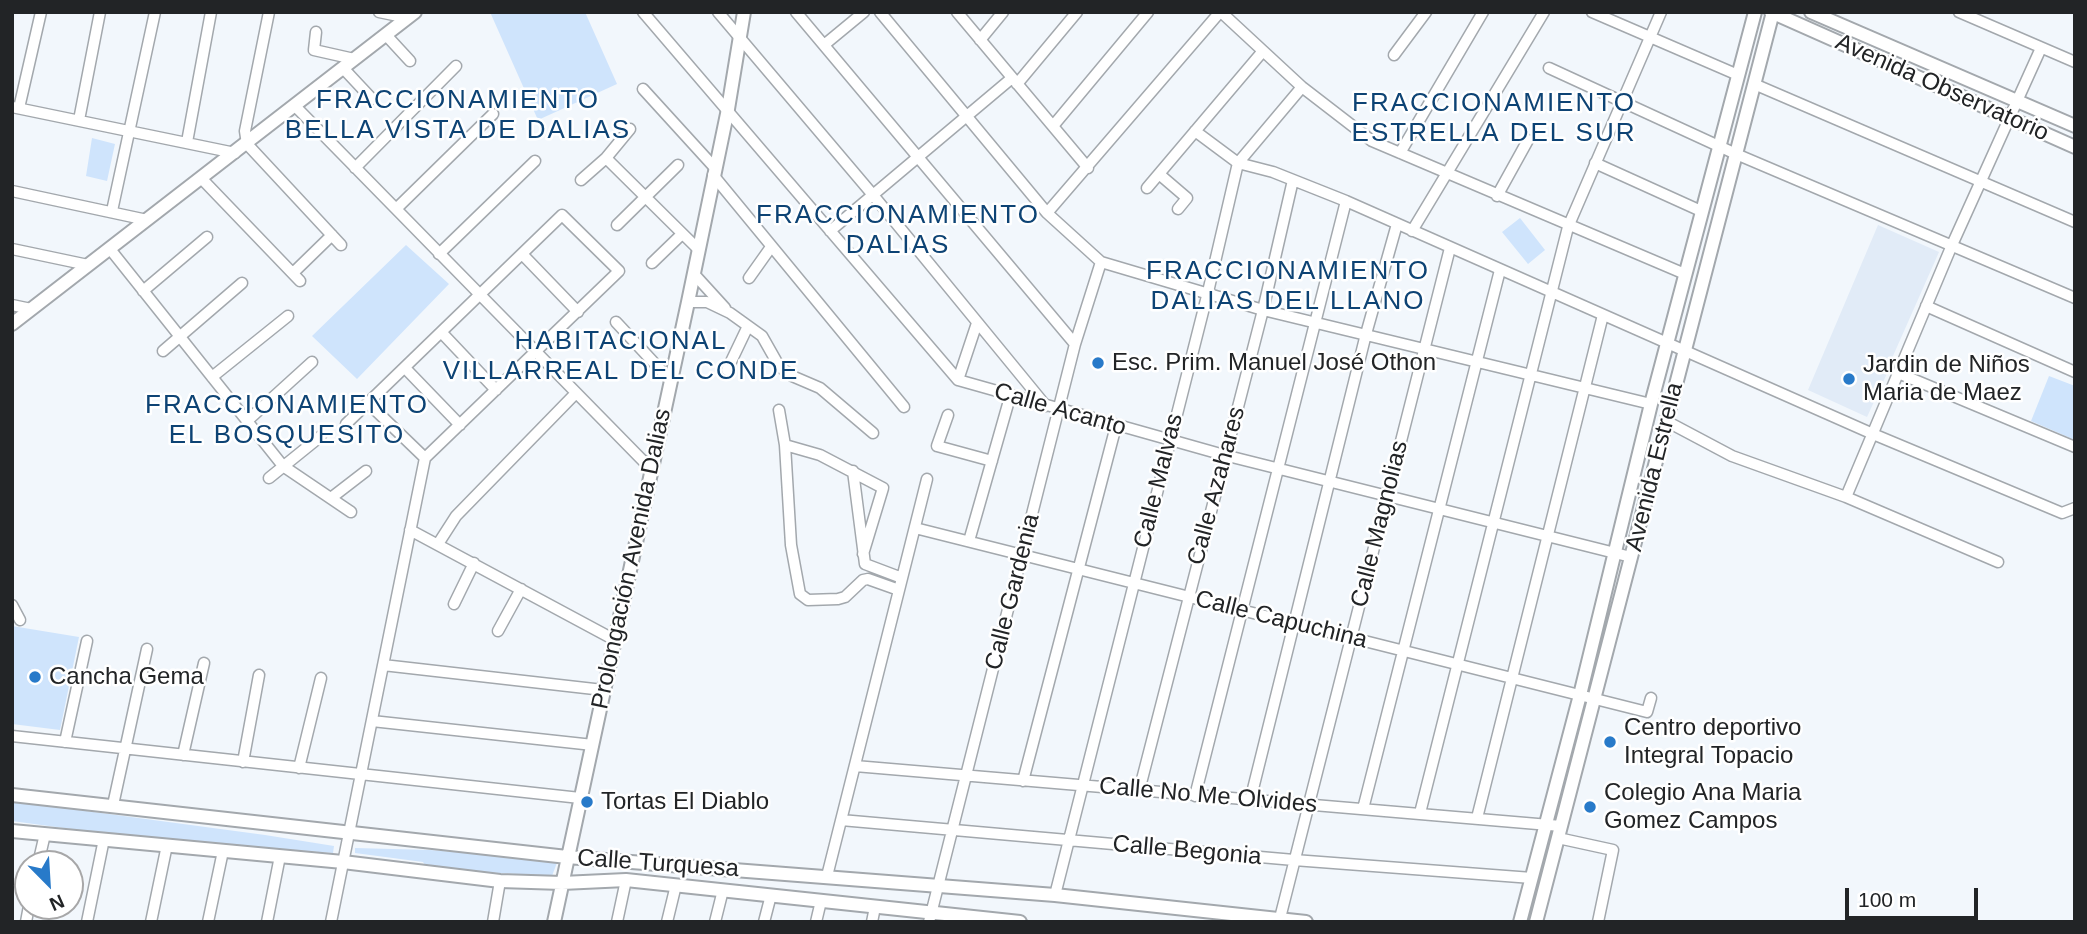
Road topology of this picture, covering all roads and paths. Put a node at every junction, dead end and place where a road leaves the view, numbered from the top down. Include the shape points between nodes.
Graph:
1 (40, 12) edge
2 (100, 12) edge
3 (155, 12) edge
4 (211, 12) edge
5 (269, 12) edge
6 (379, 12) edge
7 (643, 12) edge
8 (718, 12) edge
9 (744, 12) edge
10 (796, 12) edge
11 (864, 12) edge
12 (880, 12) edge
13 (957, 12) edge
14 (1003, 12) edge
15 (1077, 12) edge
16 (1148, 12) edge
17 (1220, 12) edge
18 (1426, 12) edge
19 (1483, 12) edge
20 (1544, 12) edge
21 (1592, 12) edge
22 (1661, 12) edge
23 (1755, 12) edge
24 (1773, 12) edge
25 (1811, 12) edge
26 (1959, 12) edge
27 (411, 15) edge
28 (316, 32) dead end
29 (386, 35) junction
30 (739, 37) junction
31 (1650, 37) junction
32 (980, 40) junction
33 (824, 45) junction
34 (2041, 48) junction
35 (1263, 51) junction
36 (1394, 55) dead end
37 (354, 59) junction
38 (410, 61) dead end
39 (2075, 62) edge
40 (456, 66) dead end
41 (343, 68) junction
42 (1549, 68) dead end
43 (1738, 75) junction
44 (1015, 81) junction
45 (1754, 84) junction
46 (1302, 87) junction
47 (643, 89) dead end
48 (372, 99) dead end
49 (2017, 101) junction
50 (1622, 102) junction
51 (295, 106) junction
52 (16, 108) edge
53 (728, 109) junction
54 (493, 114) dead end
55 (967, 116) junction
56 (2008, 119) junction
57 (79, 120) junction
58 (1053, 126) junction
59 (2075, 126) edge
60 (630, 129) dead end
61 (130, 130) junction
62 (1195, 131) junction
63 (1528, 140) dead end
64 (187, 142) junction
65 (247, 144) junction
66 (1719, 146) junction
67 (2075, 147) edge
68 (235, 153) junction
69 (1400, 153) junction
70 (1736, 154) junction
71 (918, 157) junction
72 (606, 158) junction
73 (534, 161) dead end
74 (1238, 163) junction
75 (1595, 163) junction
76 (678, 165) dead end
77 (355, 168) junction
78 (1088, 168) junction
79 (714, 172) junction
80 (1158, 174) junction
81 (1446, 174) junction
82 (201, 178) junction
83 (581, 180) dead end
84 (1293, 180) junction
85 (1980, 181) junction
86 (1147, 188) dead end
87 (12, 191) edge
88 (873, 195) junction
89 (1496, 196) junction
90 (645, 197) junction
91 (1346, 201) junction
92 (396, 209) junction
93 (1178, 209) dead end
94 (112, 211) junction
95 (1701, 211) junction
96 (1047, 213) junction
97 (147, 220) junction
98 (2075, 222) edge
99 (1397, 224) junction
100 (617, 225) dead end
101 (1568, 227) junction
102 (830, 231) junction
103 (1412, 231) junction
104 (682, 234) junction
105 (332, 235) junction
106 (207, 237) dead end
107 (341, 245) dead end
108 (1952, 245) junction
109 (771, 247) junction
110 (110, 248) junction
111 (1450, 248) junction
112 (698, 249) junction
113 (12, 250) edge
114 (439, 254) junction
115 (523, 255) junction
116 (1101, 262) junction
117 (652, 263) dead end
118 (88, 265) junction
119 (1500, 270) junction
120 (694, 274) junction
121 (1685, 274) junction
122 (749, 278) dead end
123 (242, 283) dead end
124 (144, 291) junction
125 (1208, 292) junction
126 (1552, 292) junction
127 (481, 296) junction
128 (2075, 298) edge
129 (688, 302) junction
130 (12, 305) edge
131 (1926, 306) junction
132 (31, 309) junction
133 (1263, 310) junction
134 (578, 312) junction
135 (730, 313) junction
136 (1603, 315) junction
137 (288, 316) dead end
138 (616, 322) dead end
139 (1314, 322) junction
140 (12, 324) edge
141 (977, 324) junction
142 (748, 326) junction
143 (442, 333) junction
144 (1366, 334) junction
145 (180, 337) junction
146 (1075, 344) junction
147 (1667, 344) junction
148 (1424, 348) junction
149 (163, 351) dead end
150 (1684, 351) junction
151 (536, 352) junction
152 (1477, 361) junction
153 (312, 362) dead end
154 (405, 368) junction
155 (727, 370) dead end
156 (2075, 372) edge
157 (1899, 373) junction
158 (1531, 374) junction
159 (212, 377) junction
160 (670, 380) junction
161 (958, 380) junction
162 (1586, 387) junction
163 (496, 390) junction
164 (576, 393) junction
165 (1010, 397) junction
166 (368, 403) junction
167 (1651, 404) junction
168 (904, 407) dead end
169 (1046, 407) junction
170 (779, 410) dead end
171 (1059, 410) junction
172 (948, 415) dead end
173 (247, 421) junction
174 (1667, 421) junction
175 (346, 424) dead end
176 (460, 425) junction
177 (1116, 426) junction
178 (873, 433) dead end
179 (1873, 434) junction
180 (321, 436) dead end
181 (1169, 440) junction
182 (785, 445) junction
183 (2075, 447) edge
184 (1224, 455) junction
185 (425, 458) junction
186 (992, 461) junction
187 (284, 466) junction
188 (1277, 468) junction
189 (651, 469) junction
190 (366, 471) dead end
191 (853, 471) junction
192 (269, 478) dead end
193 (927, 479) dead end
194 (1330, 482) junction
195 (1387, 496) junction
196 (1846, 497) junction
197 (331, 498) junction
198 (1440, 509) junction
199 (2072, 510) edge
200 (351, 512) dead end
201 (1493, 522) junction
202 (915, 528) junction
203 (410, 530) junction
204 (1547, 536) junction
205 (969, 541) junction
206 (438, 544) junction
207 (1614, 553) junction
208 (863, 554) junction
209 (1022, 555) junction
210 (1631, 557) junction
211 (1998, 562) dead end
212 (474, 563) junction
213 (1079, 569) junction
214 (902, 578) junction
215 (1133, 583) junction
216 (521, 589) junction
217 (899, 590) junction
218 (1188, 596) junction
219 (454, 604) dead end
220 (12, 605) edge
221 (1242, 610) junction
222 (20, 620) dead end
223 (1296, 624) junction
224 (498, 631) dead end
225 (1351, 637) junction
226 (613, 639) junction
227 (87, 641) dead end
228 (148, 649) dead end
229 (1404, 651) junction
230 (204, 663) dead end
231 (1458, 664) junction
232 (383, 665) junction
233 (259, 676) dead end
234 (1510, 677) junction
235 (321, 678) dead end
236 (603, 690) junction
237 (1580, 695) junction
238 (1651, 698) dead end
239 (1594, 699) junction
240 (372, 721) junction
241 (12, 736) edge
242 (65, 742) junction
243 (593, 745) junction
244 (124, 748) junction
245 (183, 755) junction
246 (243, 762) junction
247 (855, 766) junction
248 (299, 768) junction
249 (361, 774) junction
250 (967, 775) junction
251 (1023, 780) junction
252 (1082, 786) junction
253 (1139, 791) junction
254 (12, 795) edge
255 (1195, 796) junction
256 (580, 799) junction
257 (1250, 801) junction
258 (113, 805) junction
259 (1308, 805) junction
260 (1363, 809) junction
261 (1420, 813) junction
262 (1478, 818) junction
263 (841, 820) junction
264 (1546, 825) junction
265 (953, 830) junction
266 (12, 831) edge
267 (1560, 832) junction
268 (349, 833) junction
269 (45, 834) junction
270 (104, 839) junction
271 (1069, 840) junction
272 (167, 845) junction
273 (41, 850) edge
274 (223, 850) junction
275 (280, 856) junction
276 (567, 857) junction
277 (1294, 860) junction
278 (343, 862) junction
279 (827, 876) junction
280 (1532, 878) junction
281 (626, 880) junction
282 (500, 881) junction
283 (562, 883) junction
284 (676, 885) junction
285 (938, 886) junction
286 (723, 890) junction
287 (771, 895) junction
288 (1055, 895) junction
289 (821, 901) junction
290 (875, 906) junction
291 (930, 917) edge
292 (990, 920) edge
293 (1279, 921) edge
294 (87, 922) edge
295 (151, 922) edge
296 (208, 922) edge
297 (267, 922) edge
298 (331, 922) edge
299 (493, 922) edge
300 (554, 922) edge
301 (617, 922) edge
302 (667, 922) edge
303 (715, 922) edge
304 (764, 922) edge
305 (816, 922) edge
306 (872, 922) edge
307 (1020, 922) edge
308 (1306, 922) edge
309 (1520, 922) edge
310 (1536, 922) edge
311 (1598, 922) edge

1 - 52 street
2 - 57 street
3 - 61 street
4 - 64 street
5 - 65 street via 245,131
6 - 27 street
7 - 53 street
8 - 30 street
9 - 30 street, Prolongación Avenida Dalias
10 - 33 street
11 - 33 street
12 - 55 street
13 - 32 street
14 - 32 street
15 - 44 street
16 - 58 street
17 - 35 street
17 - 78 street
18 - 36 street
19 - 69 street
20 - 81 street
21 - 31 street
22 - 31 street
23 - 43 street, Avenida Estrella
24 - 45 street, Avenida Estrella
24 - 56 street, Avenida Observatorio
25 - 49 street, Avenida Observatorio
26 - 34 street
27 - 29 street
28 - 37 street via 314,50
29 - 37 street
29 - 38 street
30 - 53 street, Prolongación Avenida Dalias
30 - 88 street
31 - 43 street
31 - 50 street
32 - 44 street
33 - 71 street
34 - 39 street
34 - 49 street
35 - 46 street
35 - 62 street
37 - 41 street
40 - 77 street
41 - 48 street
41 - 51 street
42 - 50 street
43 - 66 street, Avenida Estrella
44 - 55 street
44 - 58 street
45 - 70 street, Avenida Estrella
45 - 85 street
46 - 69 street via 1372,141
46 - 74 street, Calle Malvas
47 - 79 street
49 - 56 street
49 - 59 street, Avenida Observatorio
50 - 66 street
50 - 75 street
51 - 65 street
51 - 77 street
52 - 57 street
53 - 79 street, Prolongación Avenida Dalias
53 - 102 street
54 - 92 street
55 - 71 street
55 - 96 street
56 - 67 street, Avenida Observatorio
56 - 85 street
57 - 61 street
58 - 78 street
60 - 72 street
61 - 64 street
61 - 94 street
62 - 74 street
62 - 80 street
63 - 89 street
64 - 68 street
65 - 68 street
65 - 105 street
66 - 70 street
66 - 95 street, Avenida Estrella
68 - 82 street
69 - 81 street
70 - 108 street
70 - 150 street, Avenida Estrella
71 - 88 street
71 - 146 street
72 - 83 street
72 - 90 street
73 - 114 street
74 - 84 street
74 - 125 street, Calle Malvas
75 - 95 street
75 - 101 street
76 - 90 street
77 - 92 street
78 - 96 street
79 - 109 street
79 - 112 street, Prolongación Avenida Dalias
80 - 86 street
80 - 93 street via 1187,198
81 - 89 street
81 - 103 street
82 - 97 street
82 - 105 street via 296,277
84 - 91 street
84 - 133 street, Calle Azahares
85 - 98 street
85 - 108 street
87 - 94 street
88 - 102 street
88 - 141 street
89 - 101 street
90 - 100 street
90 - 104 street
91 - 99 street
91 - 139 street
92 - 114 street
94 - 97 street
95 - 121 street, Avenida Estrella
96 - 116 street
97 - 110 street
99 - 103 street
99 - 144 street
101 - 121 street
101 - 126 street
102 - 161 street
103 - 111 street
104 - 112 street
104 - 117 street
105 - 107 street
106 - 124 street
108 - 128 street
108 - 131 street
109 - 122 street
109 - 168 street
110 - 118 street
110 - 124 street
111 - 119 street
111 - 148 street, Calle Magnolias
112 - 120 street, Prolongación Avenida Dalias
113 - 118 street
114 - 127 street
115 - 127 street
115 - 134 street
115 - 134 street via 562,215 619,271
116 - 125 street
116 - 146 street, Calle Gardenia
118 - 132 street
119 - 126 street
119 - 152 street
120 - 129 street, Prolongación Avenida Dalias
120 - 135 street
121 - 147 street, Avenida Estrella
123 - 145 street
124 - 145 street
125 - 133 street
125 - 181 street, Calle Malvas
126 - 136 street
126 - 158 street
127 - 143 street
127 - 151 street
129 - 135 street via 707,302
129 - 160 street, Prolongación Avenida Dalias
130 - 132 street
131 - 156 street
131 - 157 street
132 - 140 street
133 - 139 street
133 - 184 street, Calle Azahares
134 - 151 street
135 - 142 street
136 - 147 street
136 - 162 street
137 - 159 street
138 - 160 street
139 - 144 street
139 - 188 street
141 - 161 street
141 - 169 street
142 - 155 street
142 - 178 street via 767,343 779,366 821,388
143 - 154 street
143 - 163 street
144 - 148 street
144 - 194 street
145 - 149 street
145 - 159 street
146 - 171 street, Calle Gardenia
147 - 150 street
147 - 167 street, Avenida Estrella
148 - 152 street
148 - 195 street, Calle Magnolias
150 - 174 street, Avenida Estrella
150 - 179 street
151 - 163 street
151 - 164 street
152 - 158 street
152 - 198 street
153 - 173 street
154 - 166 street
154 - 176 street
157 - 179 street
157 - 183 street
158 - 162 street
158 - 201 street
159 - 173 street
160 - 189 street, Prolongación Avenida Dalias
161 - 165 street, Calle Acanto
162 - 167 street
162 - 204 street
163 - 176 street
164 - 189 street
164 - 206 street via 456,516
165 - 169 street, Calle Acanto
165 - 186 street
166 - 175 street
166 - 185 street
167 - 207 street, Avenida Estrella
169 - 171 street, Calle Acanto
170 - 182 street
171 - 177 street, Calle Acanto
171 - 209 street, Calle Gardenia
172 - 186 street via 937,446
173 - 187 street
174 - 196 street via 1732,456
174 - 210 street, Avenida Estrella
176 - 185 street
177 - 181 street, Calle Acanto
177 - 213 street
179 - 196 street
179 - 199 street via 2062,513
180 - 187 street
181 - 184 street, Calle Acanto
181 - 215 street, Calle Malvas
182 - 191 street
182 - 217 street via 791,545 803,598 845,597 868,579
184 - 188 street, Calle Acanto
184 - 218 street, Calle Azahares
185 - 203 street
186 - 205 street
187 - 192 street
187 - 197 street
188 - 194 street, Calle Acanto
188 - 221 street
189 - 226 street, Prolongación Avenida Dalias
190 - 197 street
191 - 208 street
191 - 208 street via 883,488
193 - 202 street
194 - 195 street, Calle Acanto
194 - 223 street
195 - 198 street, Calle Acanto
195 - 225 street, Calle Magnolias
196 - 211 street
197 - 200 street
198 - 201 street, Calle Acanto
198 - 229 street
201 - 204 street, Calle Acanto
201 - 231 street
202 - 205 street, Calle Capuchina
202 - 214 street
203 - 206 street
203 - 232 street
204 - 207 street, Calle Acanto
204 - 234 street
205 - 209 street, Calle Capuchina
206 - 212 street
207 - 210 street, Calle Acanto
207 - 237 street, Avenida Estrella
208 - 214 street via 868,567
209 - 213 street, Calle Capuchina
209 - 250 street, Calle Gardenia
210 - 239 street, Avenida Estrella
212 - 216 street
212 - 219 street
213 - 215 street, Calle Capuchina
213 - 251 street
214 - 217 street
215 - 218 street, Calle Capuchina
215 - 252 street, Calle Malvas
216 - 224 street
216 - 226 street
217 - 247 street
218 - 221 street, Calle Capuchina
218 - 253 street, Calle Azahares
220 - 222 street
221 - 223 street, Calle Capuchina
221 - 255 street
223 - 225 street, Calle Capuchina
223 - 257 street
225 - 229 street, Calle Capuchina
225 - 259 street, Calle Magnolias
226 - 236 street, Prolongación Avenida Dalias
227 - 242 street
228 - 244 street
229 - 231 street, Calle Capuchina
229 - 260 street
230 - 245 street
231 - 234 street, Calle Capuchina
231 - 261 street
232 - 236 street
232 - 240 street
233 - 246 street
234 - 237 street, Calle Capuchina
234 - 262 street
235 - 248 street
236 - 243 street, Prolongación Avenida Dalias
237 - 239 street, Calle Capuchina
237 - 264 street, Avenida Estrella
238 - 239 street, Calle Capuchina via 1647,712
239 - 267 street, Avenida Estrella
240 - 243 street
240 - 249 street
241 - 242 street
242 - 244 street
243 - 256 street, Prolongación Avenida Dalias
244 - 245 street
244 - 258 street
245 - 246 street
246 - 248 street
247 - 250 street, Calle No Me Olvides
247 - 263 street
248 - 249 street
249 - 256 street
249 - 268 street
250 - 251 street, Calle No Me Olvides
250 - 265 street, Calle Gardenia
251 - 252 street, Calle No Me Olvides
252 - 253 street, Calle No Me Olvides
252 - 271 street, Calle Malvas
253 - 255 street, Calle No Me Olvides
254 - 258 street, Calle Turquesa
255 - 257 street, Calle No Me Olvides
256 - 276 street, Prolongación Avenida Dalias
257 - 259 street, Calle No Me Olvides
258 - 268 street, Calle Turquesa
259 - 260 street, Calle No Me Olvides
259 - 277 street, Calle Magnolias
260 - 261 street, Calle No Me Olvides
261 - 262 street, Calle No Me Olvides
262 - 264 street, Calle No Me Olvides
263 - 265 street, Calle Begonia
263 - 279 street
264 - 267 street, Calle No Me Olvides
264 - 280 street, Avenida Estrella
265 - 271 street, Calle Begonia
265 - 285 street, Calle Gardenia
266 - 269 street, Calle Turquesa
267 - 310 street, Avenida Estrella
267 - 311 street, Calle No Me Olvides via 1613,850
268 - 276 street, Calle Turquesa
268 - 278 street
269 - 270 street, Calle Turquesa
269 - 273 street
270 - 272 street, Calle Turquesa
270 - 294 street
271 - 277 street, Calle Begonia
271 - 288 street, Calle Malvas
272 - 274 street, Calle Turquesa
272 - 295 street
274 - 275 street, Calle Turquesa
274 - 296 street
275 - 278 street, Calle Turquesa
275 - 297 street
276 - 279 street, Calle Turquesa
276 - 283 street, Prolongación Avenida Dalias
277 - 280 street, Calle Begonia
277 - 293 street, Calle Magnolias
278 - 282 street, Calle Turquesa
278 - 298 street
279 - 285 street, Calle Turquesa
280 - 309 street, Avenida Estrella
281 - 283 street, Calle Turquesa
281 - 284 street, Calle Turquesa
281 - 301 street
282 - 283 street, Calle Turquesa
282 - 299 street
283 - 300 street, Prolongación Avenida Dalias
284 - 286 street, Calle Turquesa
284 - 302 street
285 - 288 street, Calle Turquesa
285 - 291 street, Calle Gardenia
286 - 287 street, Calle Turquesa
286 - 303 street
287 - 289 street, Calle Turquesa
287 - 304 street
288 - 293 street, Calle Turquesa
289 - 290 street, Calle Turquesa
289 - 305 street
290 - 291 street, Calle Turquesa
290 - 306 street
291 - 292 street, Calle Turquesa
292 - 307 street, Calle Turquesa
293 - 308 street, Calle Turquesa

